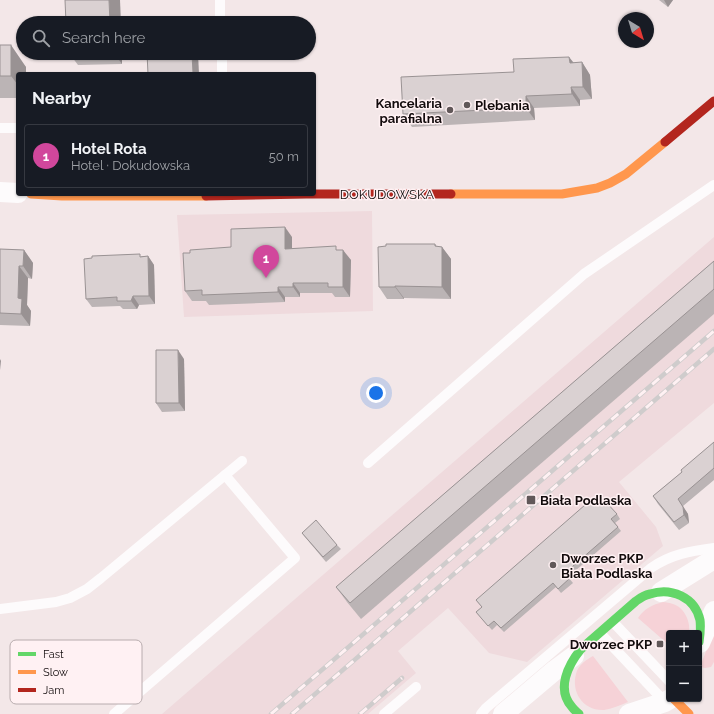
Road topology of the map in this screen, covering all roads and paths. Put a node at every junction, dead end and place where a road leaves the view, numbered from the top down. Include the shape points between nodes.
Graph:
1 (220, 0) edge
2 (220, 16) edge
3 (222, 60) edge
4 (222, 72) edge
5 (714, 101) edge
6 (0, 128) edge
7 (16, 128) edge
8 (714, 185) edge
9 (0, 192) edge
10 (16, 193) edge
11 (316, 194) edge
12 (242, 461) dead end
13 (368, 463) dead end
14 (225, 475) junction
15 (714, 548) edge
16 (714, 559) edge
17 (661, 592) junction
18 (0, 609) edge
19 (714, 611) edge
20 (613, 622) junction
21 (701, 630) edge
22 (600, 633) junction
23 (702, 637) edge
24 (574, 656) junction
25 (666, 678) edge
26 (416, 687) dead end
27 (142, 690) edge
28 (666, 696) edge
29 (666, 701) edge
30 (673, 702) edge
31 (126, 704) edge
32 (114, 714) edge
33 (384, 714) edge
34 (481, 714) edge
35 (503, 714) edge
36 (579, 714) edge
37 (629, 714) edge
38 (689, 714) edge

1 - 2 lane
3 - 4 lane
5 - 11 street, DOKUDOWSKA via 623,176 588,191 562,194
6 - 7 lane
8 - 13 lane via 584,274
9 - 10 street
12 - 14 lane
14 - 18 lane via 87,589 56,602
14 - 27 lane via 295,558
15 - 34 lane via 686,552 659,562
16 - 17 street
17 - 20 street via 644,597
17 - 21 street via 673,592 687,599 700,618
19 - 23 street
20 - 22 street
20 - 25 lane
22 - 24 street
22 - 28 lane
24 - 35 street
24 - 36 street via 565,673 564,692 572,708
26 - 33 lane
29 - 37 street
30 - 38 street
31 - 32 lane

